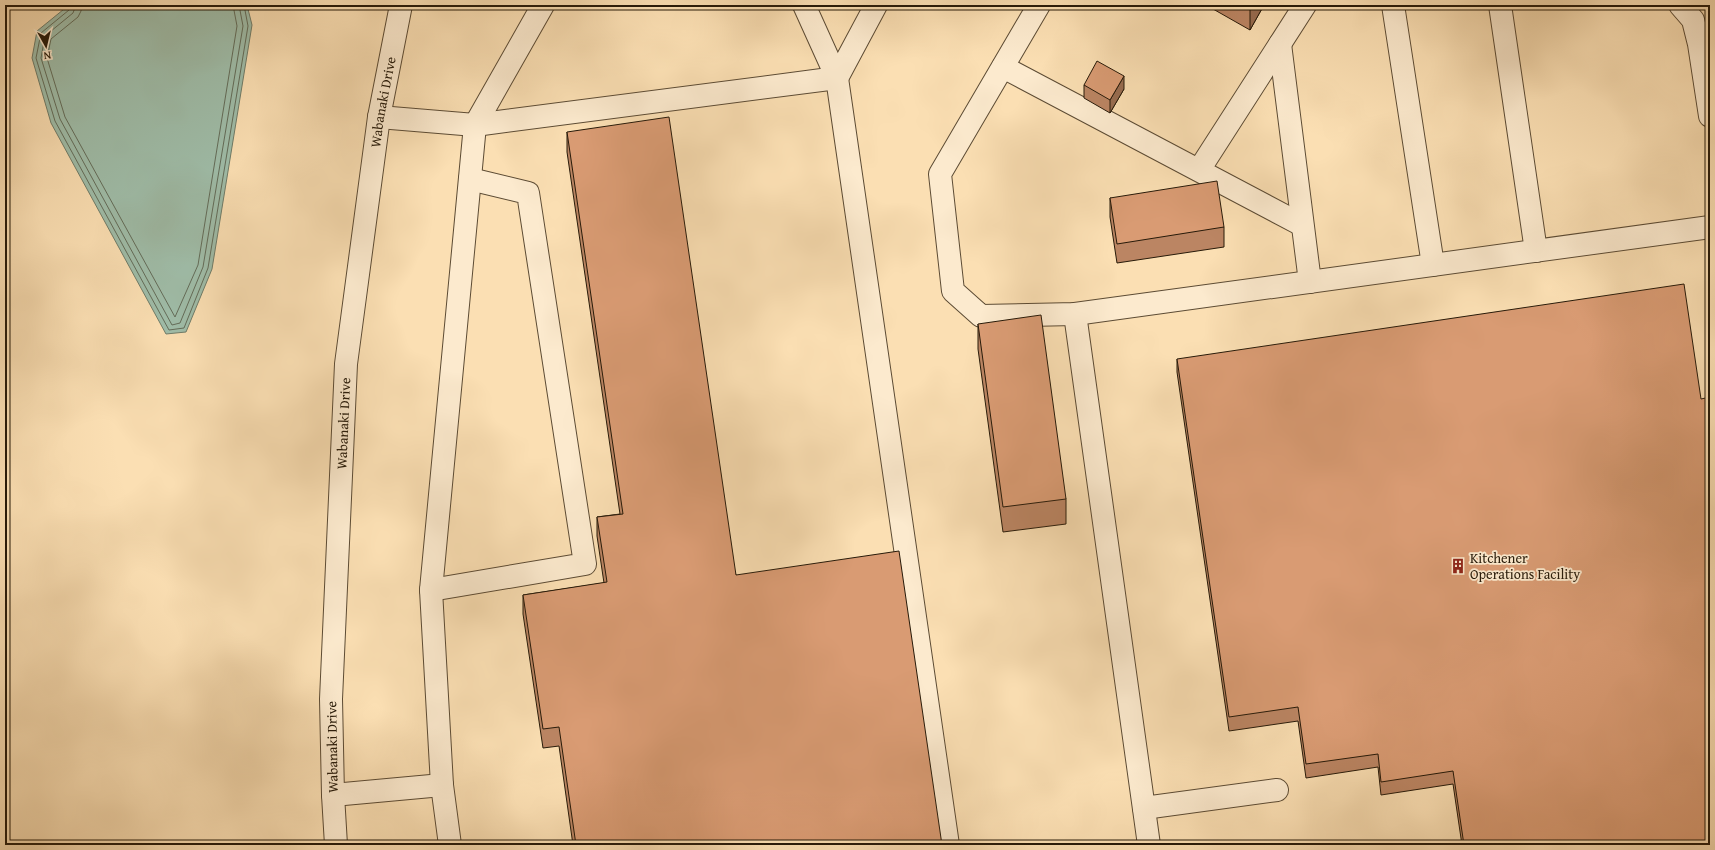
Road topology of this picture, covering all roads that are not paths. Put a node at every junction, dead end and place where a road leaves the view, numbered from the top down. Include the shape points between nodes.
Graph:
1 (401, 5) edge
2 (543, 5) edge
3 (804, 5) edge
4 (876, 5) edge
5 (1039, 5) edge
6 (1305, 5) edge
7 (1393, 5) edge
8 (1500, 5) edge
9 (1680, 5) edge
10 (1280, 44) junction
11 (1003, 67) junction
12 (837, 78) junction
13 (1710, 116) edge
14 (379, 117) junction
15 (475, 125) junction
16 (1199, 170) junction
17 (470, 179) junction
18 (1302, 225) junction
19 (1710, 227) edge
20 (1536, 251) junction
21 (1433, 265) junction
22 (1310, 282) junction
23 (1075, 314) junction
24 (431, 590) junction
25 (442, 785) junction
26 (1277, 790) dead end
27 (333, 795) junction
28 (1144, 808) junction
29 (336, 845) edge
30 (450, 845) edge
31 (948, 845) edge
32 (1150, 845) edge

1 - 14 street, Wabanaki Drive
2 - 15 street
3 - 12 street
4 - 12 street
5 - 11 street
6 - 10 street
7 - 21 street
8 - 20 street
9 - 13 street via 1693,20
10 - 16 street
10 - 18 street
11 - 16 street
11 - 23 street via 940,174 953,291 981,316
12 - 15 street
12 - 31 street
14 - 15 street
14 - 27 street, Wabanaki Drive via 346,364 331,699
15 - 17 street
16 - 18 street
17 - 24 street
17 - 24 street via 528,193 585,564
18 - 22 street
19 - 20 street
20 - 21 street
21 - 22 street
22 - 23 street
23 - 28 street
24 - 25 street
25 - 27 street
25 - 30 street
26 - 28 street
27 - 29 street, Wabanaki Drive
28 - 32 street

